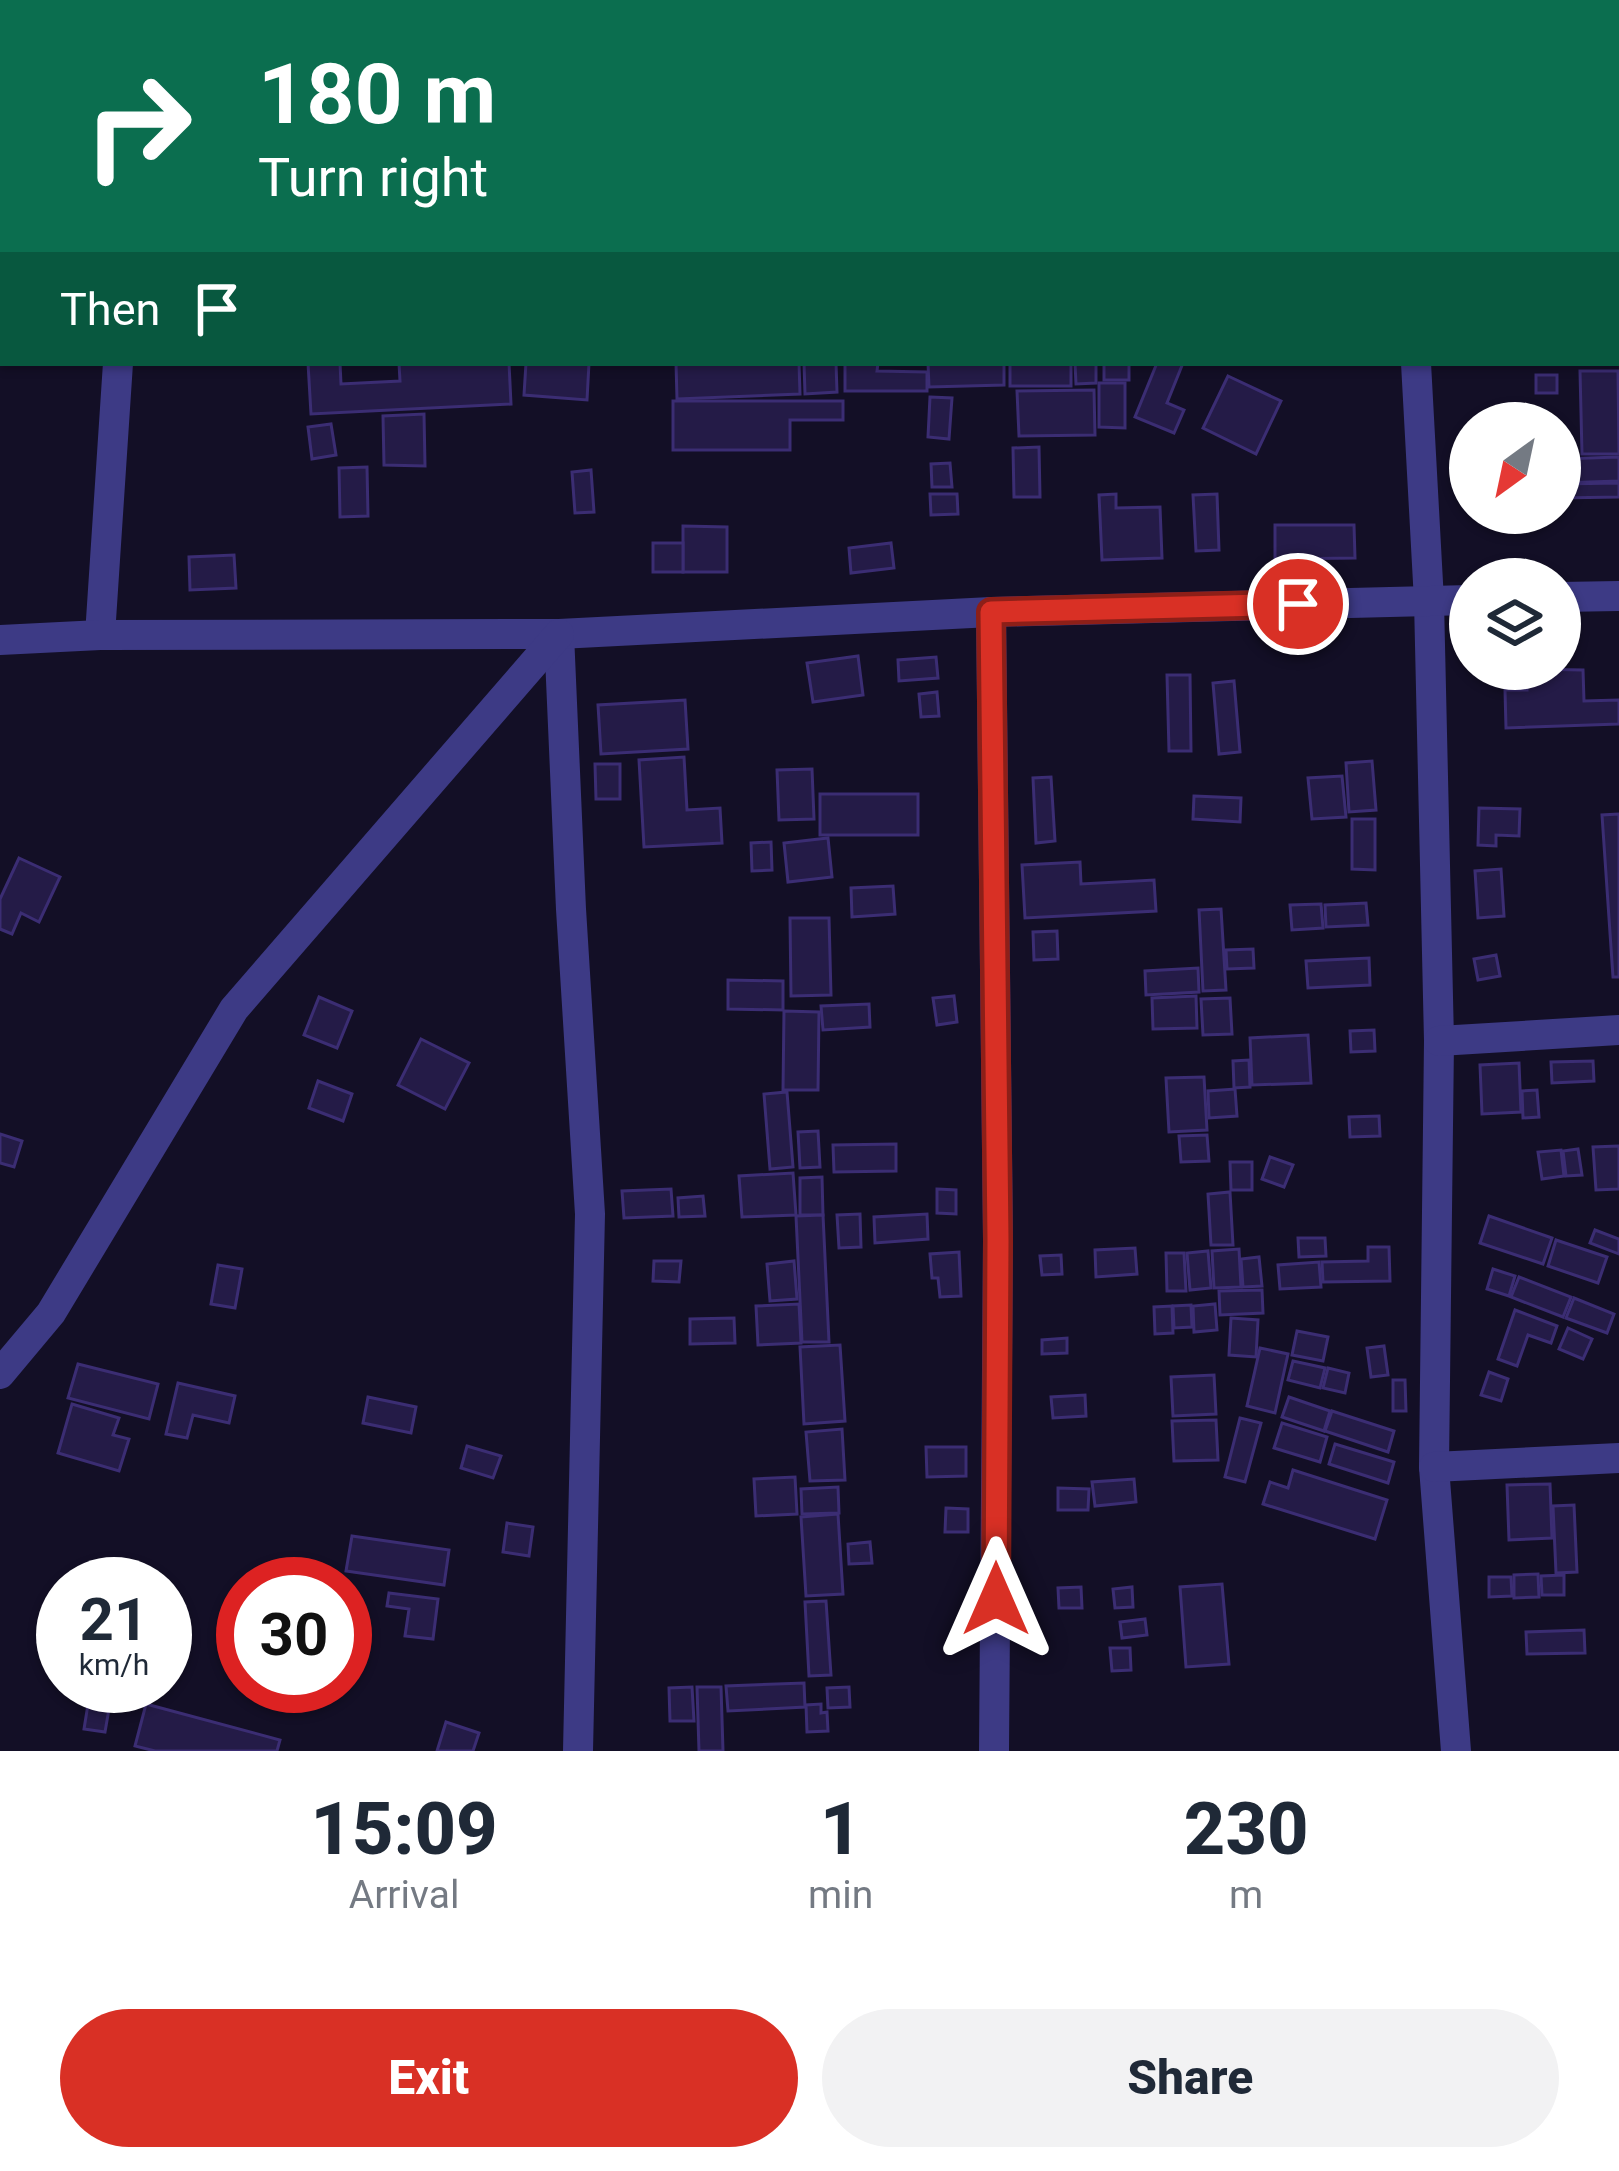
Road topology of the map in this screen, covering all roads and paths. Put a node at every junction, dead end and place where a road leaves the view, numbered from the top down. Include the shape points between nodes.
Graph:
1 (118, 366) edge
2 (1416, 366) edge
3 (1619, 596) edge
4 (1581, 597) edge
5 (1430, 601) junction
6 (1449, 601) edge
7 (991, 612) junction
8 (559, 634) junction
9 (100, 635) junction
10 (0, 640) edge
11 (1619, 1030) edge
12 (1439, 1041) junction
13 (0, 1374) edge
14 (1619, 1458) edge
15 (1434, 1467) junction
16 (578, 1751) edge
17 (994, 1751) edge
18 (1456, 1751) edge

1 - 9 street
2 - 5 street
3 - 4 street
5 - 6 street
5 - 7 street
5 - 12 street
7 - 8 street
7 - 17 street
8 - 9 street
8 - 13 street via 234,1009 51,1313
8 - 16 street via 590,1214
9 - 10 street
11 - 12 street
12 - 15 street
14 - 15 street
15 - 18 street

